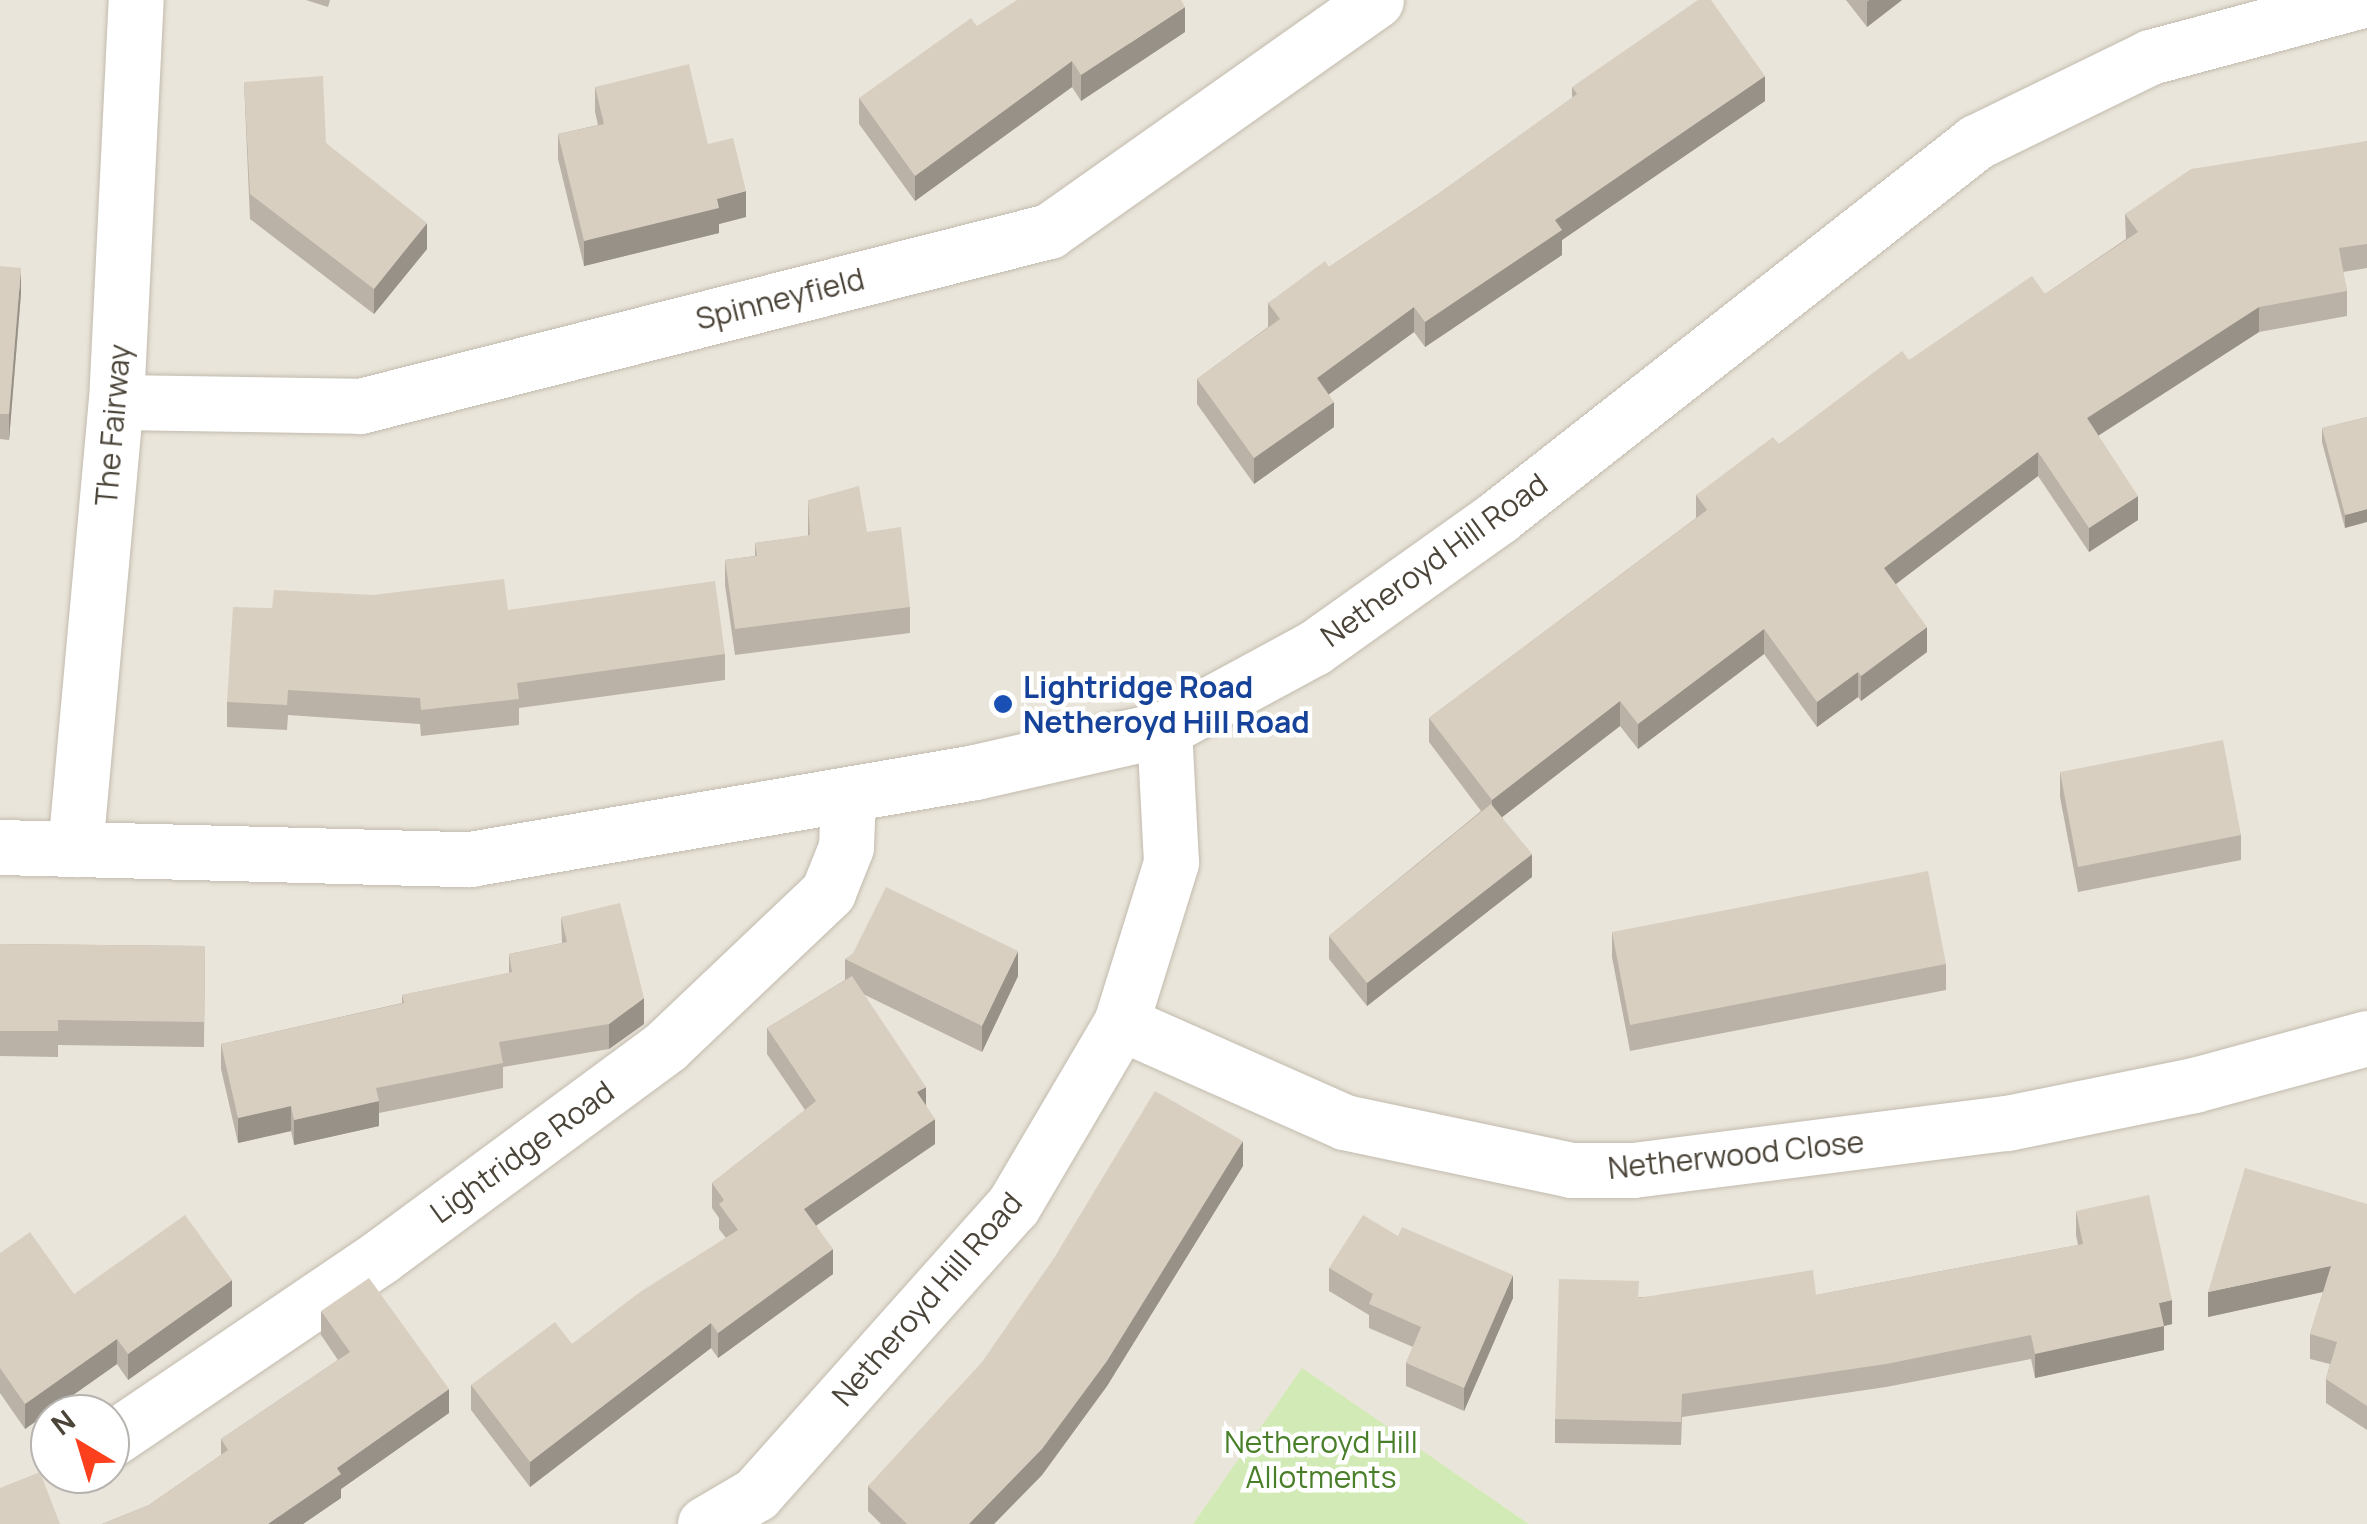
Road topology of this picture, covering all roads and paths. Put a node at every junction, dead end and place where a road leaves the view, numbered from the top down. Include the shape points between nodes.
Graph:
1 (136, 0) edge
2 (1376, 0) edge
3 (2363, 0) edge
4 (116, 402) junction
5 (1164, 730) junction
6 (848, 794) junction
7 (0, 847) edge
8 (76, 850) junction
9 (1121, 1023) junction
10 (2367, 1038) edge
11 (130, 1426) edge
12 (705, 1524) edge

1 - 4 street, The Fairway
2 - 4 street, Spinneyfield via 1049,231 360,406
3 - 5 street, Netheroyd Hill Road via 2150,56 1976,142 1498,518 1314,648
4 - 8 street, The Fairway
5 - 6 street
5 - 9 street, Netheroyd Hill Road via 1172,862
6 - 8 street via 470,858
6 - 11 street, Lightridge Road via 846,847 828,892 666,1046 380,1257
7 - 8 street
9 - 10 street, Netherwood Close via 1344,1122 1570,1170 1634,1170 2008,1123 2194,1085
9 - 12 street, Netheroyd Hill Road via 1012,1206 756,1494

